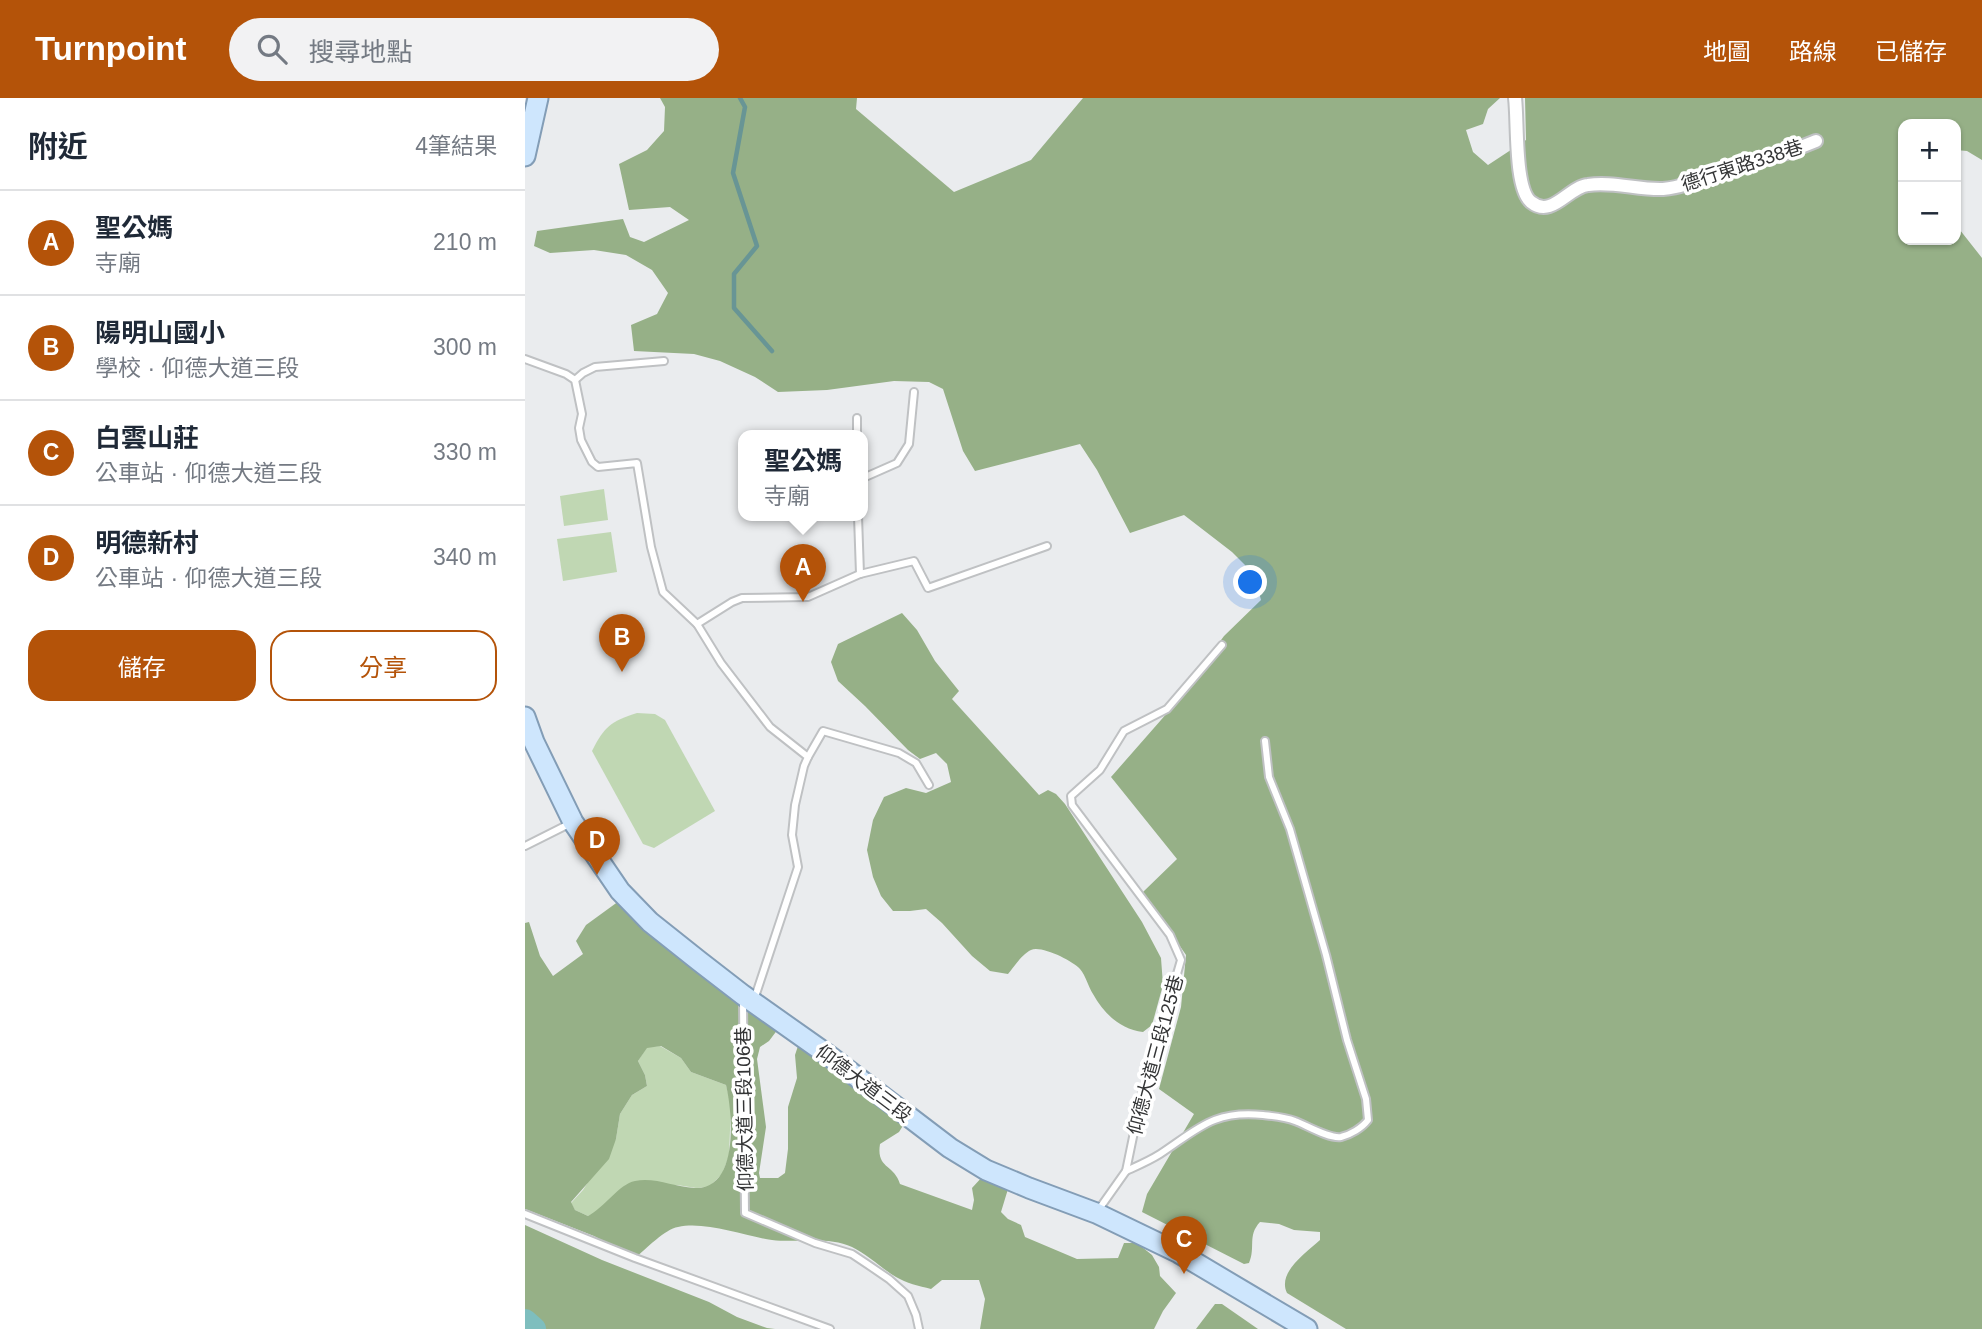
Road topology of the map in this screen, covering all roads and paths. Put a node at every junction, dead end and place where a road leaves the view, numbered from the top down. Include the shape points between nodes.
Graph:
1 (538, 98) edge
2 (1515, 98) edge
3 (1816, 141) dead end
4 (525, 156) edge
5 (525, 359) edge
6 (664, 361) dead end
7 (575, 380) junction
8 (914, 392) dead end
9 (857, 418) dead end
10 (857, 430) edge
11 (868, 476) edge
12 (858, 521) edge
13 (1047, 546) dead end
14 (860, 574) junction
15 (697, 624) junction
16 (1222, 645) dead end
17 (527, 727) edge
18 (1265, 741) dead end
19 (808, 757) junction
20 (929, 785) dead end
21 (573, 822) junction
22 (525, 846) edge
23 (748, 998) junction
24 (1126, 1171) junction
25 (1095, 1213) junction
26 (525, 1214) edge
27 (829, 1329) edge
28 (919, 1329) edge
29 (1307, 1329) edge

1 - 4 main road
2 - 3 street, 德行東路338巷 via 1519,176 1525,195 1539,207 1549,207 1587,184 1649,189 1689,184
5 - 7 lane
6 - 7 lane via 594,368
7 - 15 lane via 582,414 581,440 598,467 637,463 663,592
8 - 11 lane via 909,444 897,463
9 - 10 lane
12 - 14 lane
13 - 14 lane via 929,588 914,561
14 - 15 lane via 808,597 742,597
15 - 19 lane via 769,727
16 - 24 lane, 仰德大道三段125巷 via 1167,709 1124,731 1100,770 1071,796 1072,805 1170,935 1181,960 1140,1098
17 - 21 main road, 仰德大道三段
18 - 24 lane via 1269,778 1290,830 1366,1098 1368,1120 1362,1128 1341,1137 1291,1119 1232,1115 1207,1122
19 - 20 lane via 823,731 899,753 916,763
19 - 23 lane via 792,835 798,867
21 - 22 lane
21 - 23 main road, 仰德大道三段 via 620,891 650,922
23 - 25 main road, 仰德大道三段 via 950,1148 986,1170
23 - 28 lane, 仰德大道三段106巷 via 745,1213 852,1254 890,1279 908,1296
24 - 25 lane, 仰德大道三段125巷
25 - 29 main road, 仰德大道三段 via 1179,1253
26 - 27 lane

